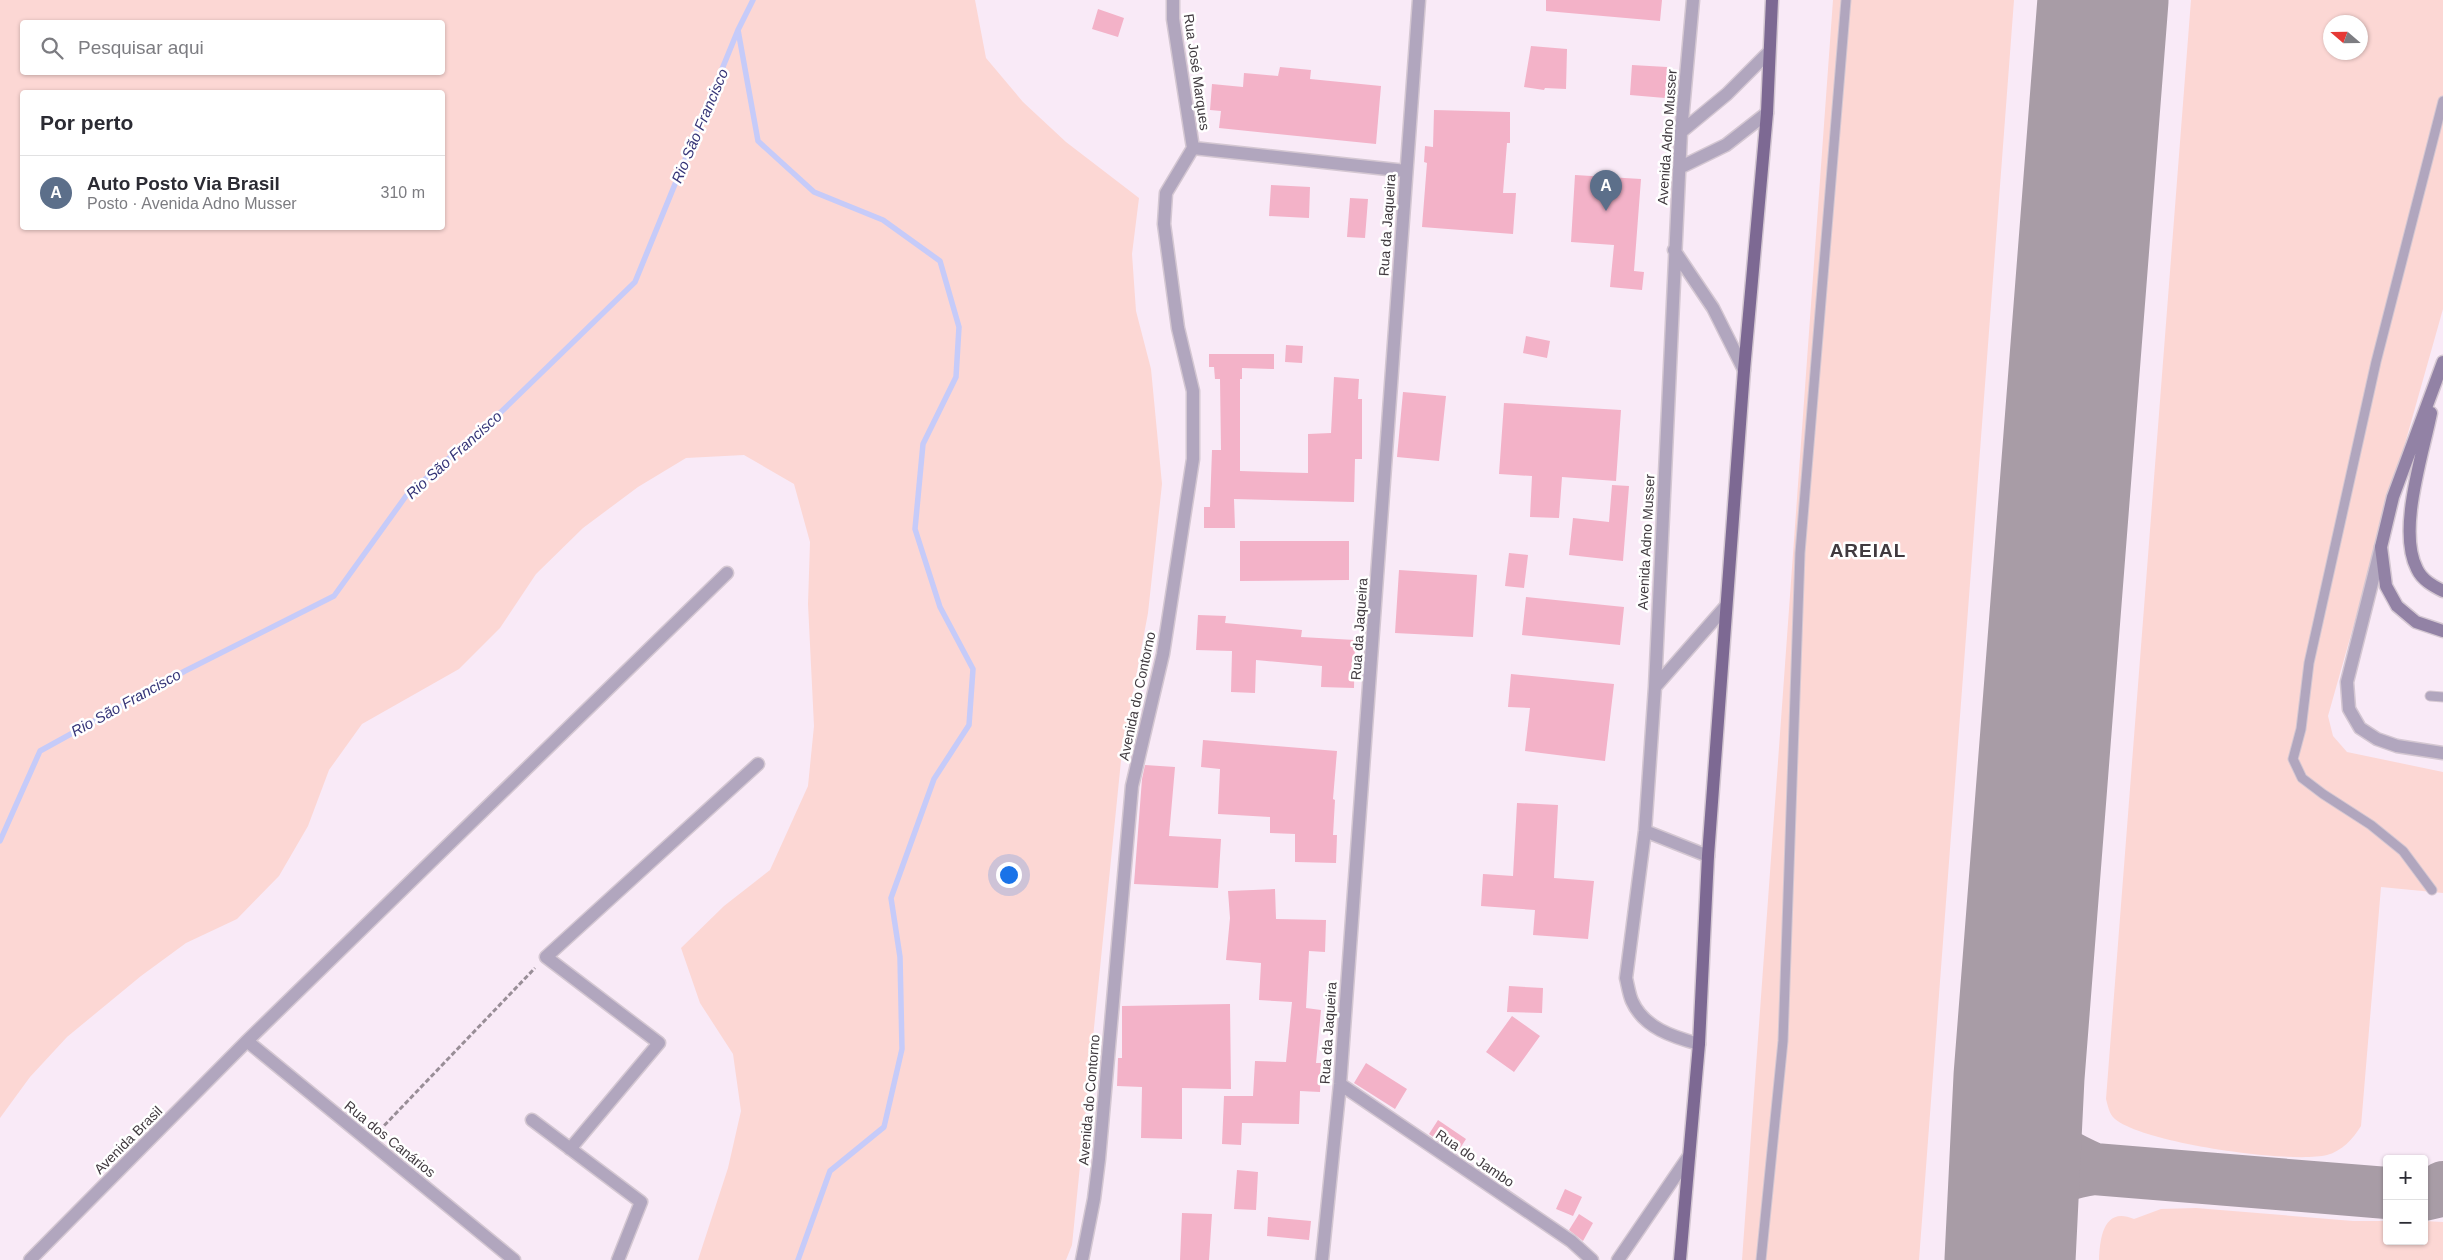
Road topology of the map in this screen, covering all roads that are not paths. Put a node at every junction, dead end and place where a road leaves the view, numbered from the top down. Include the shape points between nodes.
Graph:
1 (1173, 0) edge
2 (1419, 0) edge
3 (1694, 0) edge
4 (1772, 0) edge
5 (1846, 0) edge
6 (1769, 52) junction
7 (2443, 100) edge
8 (1767, 113) junction
9 (1680, 132) junction
10 (1193, 148) junction
11 (1679, 168) junction
12 (1406, 171) junction
13 (1674, 250) junction
14 (2442, 365) edge
15 (1744, 370) junction
16 (2381, 547) junction
17 (727, 573) dead end
18 (2443, 592) edge
19 (1726, 606) junction
20 (2443, 630) edge
21 (1655, 687) junction
22 (2430, 696) dead end
23 (2443, 697) edge
24 (2443, 753) edge
25 (758, 764) dead end
26 (1644, 831) junction
27 (1708, 856) junction
28 (2432, 890) dead end
29 (247, 1041) junction
30 (1699, 1044) junction
31 (1340, 1084) junction
32 (532, 1120) dead end
33 (570, 1148) junction
34 (1689, 1156) junction
35 (30, 1260) edge
36 (514, 1260) edge
37 (618, 1260) edge
38 (1082, 1260) edge
39 (1322, 1260) edge
40 (1592, 1260) edge
41 (1618, 1260) edge
42 (1680, 1260) edge
43 (1761, 1260) edge

1 - 10 street, Rua José Marques via 1172,19
2 - 12 street, Rua da Jaqueira
3 - 9 street, Avenida Adno Musser
4 - 6 main road
5 - 43 lane via 1800,554 1783,1041
6 - 8 main road
6 - 9 street via 1727,94
7 - 28 lane via 2376,362 2309,663 2293,759 2302,778 2403,851
8 - 11 street via 1726,145
8 - 15 main road
9 - 11 street, Avenida Adno Musser
10 - 12 street
10 - 38 street, Avenida do Contorno via 1166,193 1164,224 1178,328 1193,391 1193,459 1163,654 1132,786 1099,1159
11 - 13 street, Avenida Adno Musser
12 - 31 street, Rua da Jaqueira
13 - 15 street via 1713,308
13 - 21 street, Avenida Adno Musser
14 - 16 main road via 2393,497
14 - 18 main road via 2408,533 2417,570 2429,584
15 - 19 main road
16 - 20 main road via 2386,586 2397,606 2416,622
16 - 24 street via 2347,682 2349,709 2360,728 2377,740
17 - 29 street, Avenida Brasil
19 - 21 street
19 - 27 main road
21 - 26 street, Avenida Adno Musser
22 - 23 lane
25 - 33 street via 546,957 659,1043
26 - 27 street
26 - 30 street, Avenida Adno Musser via 1626,978 1632,1002 1648,1022 1668,1035
27 - 30 main road
29 - 35 street, Avenida Brasil
29 - 36 street, Rua dos Canários
30 - 34 main road
31 - 39 street, Rua da Jaqueira
31 - 40 street, Rua do Jambo via 1571,1241
32 - 33 street
33 - 37 street via 641,1202
34 - 41 street
34 - 42 main road

